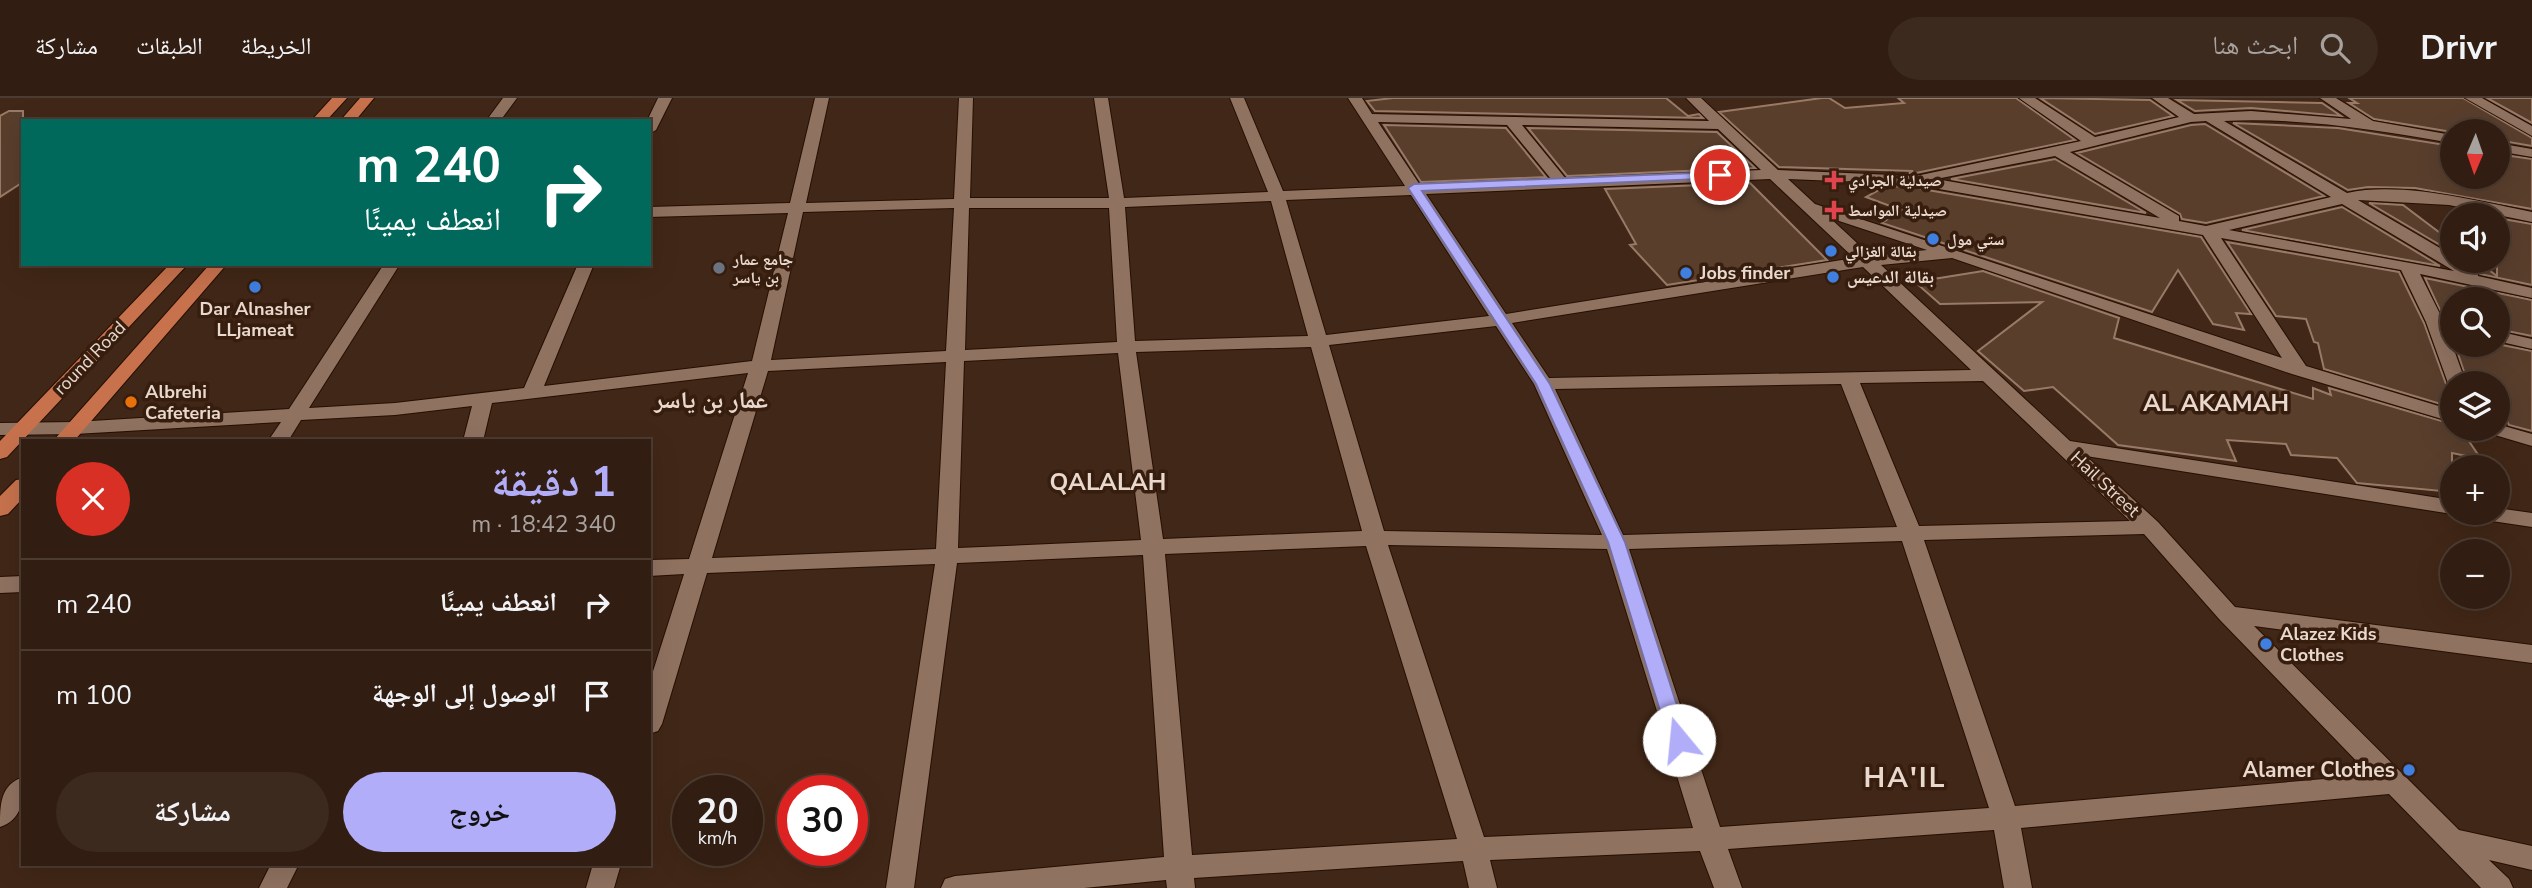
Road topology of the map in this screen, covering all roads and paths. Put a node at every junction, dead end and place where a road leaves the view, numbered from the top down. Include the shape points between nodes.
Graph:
1 (340, 98) edge
2 (367, 98) edge
3 (510, 98) edge
4 (665, 98) edge
5 (822, 98) edge
6 (966, 98) edge
7 (1101, 98) edge
8 (1237, 98) edge
9 (1355, 98) edge
10 (1693, 98) edge
11 (2026, 98) edge
12 (2159, 98) edge
13 (2327, 98) edge
14 (2472, 98) edge
15 (2199, 117) junction
16 (1367, 118) junction
17 (320, 119) edge
18 (349, 119) edge
19 (494, 119) edge
20 (1511, 121) junction
21 (1722, 125) junction
22 (2371, 125) junction
23 (651, 126) edge
24 (2532, 132) edge
25 (2440, 137) edge
26 (2091, 141) junction
27 (2510, 149) edge
28 (2057, 151) junction
29 (2532, 153) edge
30 (1773, 174) junction
31 (1910, 179) junction
32 (1560, 181) junction
33 (1414, 188) junction
34 (1277, 195) junction
35 (2346, 198) junction
36 (960, 203) junction
37 (1117, 203) junction
38 (1806, 205) junction
39 (796, 207) junction
40 (651, 212) edge
41 (2532, 217) edge
42 (2183, 225) junction
43 (2208, 230) junction
44 (1953, 253) junction
45 (1869, 261) junction
46 (178, 266) edge
47 (217, 266) edge
48 (391, 266) edge
49 (585, 266) edge
50 (2408, 266) junction
51 (2485, 283) junction
52 (2532, 293) edge
53 (2440, 319) edge
54 (1499, 320) junction
55 (2510, 339) edge
56 (1318, 341) junction
57 (2532, 344) edge
58 (1126, 347) junction
59 (955, 356) junction
60 (760, 366) junction
61 (2299, 370) junction
62 (1989, 375) junction
63 (1848, 378) junction
64 (1543, 384) junction
65 (531, 393) junction
66 (483, 400) junction
67 (2440, 412) edge
68 (296, 416) junction
69 (24, 427) junction
70 (0, 429) edge
71 (2510, 433) edge
72 (69, 434) edge
73 (279, 439) edge
74 (473, 439) edge
75 (2532, 440) edge
76 (2064, 446) junction
77 (0, 453) edge
78 (21, 487) edge
79 (2440, 506) edge
80 (0, 509) edge
81 (2510, 517) edge
82 (2532, 520) edge
83 (2150, 527) junction
84 (1911, 534) junction
85 (1375, 538) junction
86 (1616, 542) junction
87 (1153, 547) junction
88 (947, 556) junction
89 (697, 565) junction
90 (651, 568) edge
91 (21, 584) edge
92 (0, 585) edge
93 (2228, 614) junction
94 (2532, 654) edge
95 (651, 717) edge
96 (2393, 783) junction
97 (21, 790) edge
98 (0, 816) edge
99 (2006, 818) junction
100 (1710, 839) junction
101 (2450, 839) junction
102 (1474, 849) junction
103 (2532, 858) edge
104 (284, 866) edge
105 (606, 866) edge
106 (1181, 877) edge
107 (273, 888) edge
108 (600, 888) edge
109 (900, 888) edge
110 (955, 888) edge
111 (1483, 888) edge
112 (1728, 888) edge
113 (2018, 888) edge
114 (2499, 888) edge

1 - 17 main road
2 - 18 main road
3 - 19 street
4 - 23 street
5 - 39 street
6 - 36 street
7 - 37 street
8 - 34 street
9 - 16 street
10 - 21 street, Hail Street
11 - 26 street
12 - 15 street
13 - 22 street
14 - 24 street
15 - 22 street via 2251,115
15 - 26 street
15 - 35 street
16 - 20 street
16 - 33 street
20 - 21 street
20 - 32 street
21 - 30 street, Hail Street
22 - 25 street
26 - 28 street
27 - 29 street
28 - 31 street
28 - 42 street
30 - 31 street
30 - 32 street
30 - 38 street, Hail Street
31 - 42 street
32 - 33 street
33 - 34 street
33 - 54 street
34 - 37 street
34 - 56 street
35 - 41 street via 2365,194 2449,200
35 - 43 street
35 - 51 street
36 - 37 street
36 - 39 street
36 - 59 street
37 - 58 street
38 - 44 street
38 - 45 street, Hail Street
39 - 40 street
39 - 60 street
42 - 43 street
43 - 50 street
43 - 61 street
44 - 45 street
44 - 61 street
45 - 54 street
45 - 62 street, Hail Street
46 - 69 main road, round Road
47 - 72 main road, round Road
48 - 68 street
49 - 65 street
50 - 51 street
50 - 53 street
51 - 52 street
54 - 56 street
54 - 64 street
55 - 57 street
56 - 58 street
56 - 85 street
58 - 59 street
58 - 87 street
59 - 60 street
59 - 88 street
60 - 65 street
60 - 89 street
61 - 67 street
62 - 63 street
62 - 76 street, Hail Street
63 - 64 street
63 - 84 street
64 - 86 street
65 - 66 street
66 - 68 street
66 - 74 street
68 - 72 street
68 - 73 street
69 - 70 street
69 - 72 street
69 - 77 main road, round Road
71 - 75 street
76 - 79 street
76 - 83 street, Hail Street
78 - 80 main road
81 - 82 street
83 - 84 street
83 - 93 street, Hail Street
84 - 86 street
84 - 99 street
85 - 86 street
85 - 87 street
85 - 102 street
86 - 100 street
87 - 88 street
87 - 106 street
88 - 89 street
88 - 109 street
89 - 90 street
89 - 95 street
91 - 92 street
93 - 94 street
93 - 96 street, Hail Street
96 - 99 street
96 - 101 street, Hail Street
97 - 98 street
99 - 100 street
99 - 113 street
100 - 102 street
100 - 112 street
101 - 103 street
101 - 114 street, Hail Street
102 - 106 street
102 - 111 street
104 - 107 street
105 - 108 street
106 - 110 street

